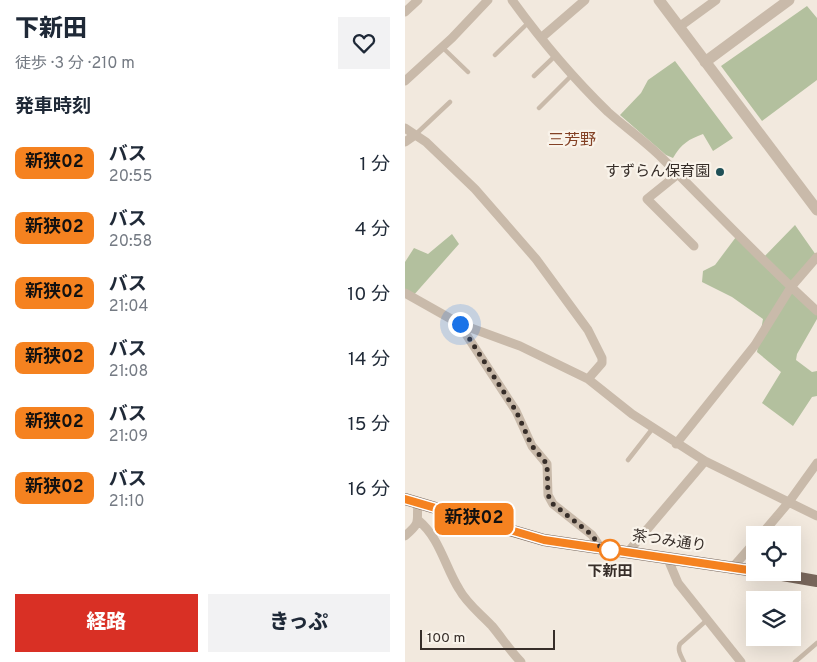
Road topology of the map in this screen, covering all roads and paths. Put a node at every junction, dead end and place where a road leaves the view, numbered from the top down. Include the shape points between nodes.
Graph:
1 (418, 0) edge
2 (488, 0) edge
3 (512, 0) edge
4 (585, 0) edge
5 (659, 0) edge
6 (717, 0) edge
7 (789, 0) edge
8 (405, 12) edge
9 (528, 23) junction
10 (679, 27) junction
11 (541, 38) junction
12 (442, 47) junction
13 (495, 55) dead end
14 (555, 56) junction
15 (705, 62) junction
16 (468, 72) dead end
17 (572, 75) junction
18 (534, 76) dead end
19 (405, 81) edge
20 (450, 102) dead end
21 (539, 108) dead end
22 (405, 128) edge
23 (415, 135) junction
24 (405, 142) edge
25 (678, 174) junction
26 (817, 210) edge
27 (694, 246) dead end
28 (817, 257) edge
29 (791, 287) junction
30 (405, 294) edge
31 (817, 311) edge
32 (460, 324) junction
33 (588, 379) junction
34 (653, 428) junction
35 (676, 444) junction
36 (628, 460) dead end
37 (705, 461) junction
38 (817, 463) edge
39 (405, 499) edge
40 (789, 502) junction
41 (418, 503) junction
42 (817, 516) edge
43 (418, 520) junction
44 (769, 526) edge
45 (405, 536) edge
46 (601, 548) junction
47 (628, 552) junction
48 (746, 552) edge
49 (667, 557) junction
50 (733, 567) junction
51 (746, 569) edge
52 (801, 578) edge
53 (817, 581) edge
54 (707, 620) junction
55 (817, 643) edge
56 (683, 661) edge
57 (521, 662) edge
58 (741, 662) edge
59 (795, 662) edge

1 - 8 street
2 - 12 street
3 - 9 street
4 - 11 street
5 - 10 street
6 - 10 street
7 - 15 street
9 - 11 street
9 - 13 lane
10 - 15 street
11 - 14 street
12 - 16 lane
12 - 19 street
14 - 17 street
14 - 18 lane
15 - 26 street
17 - 21 lane
17 - 25 street
20 - 23 lane
22 - 23 street
23 - 24 street
23 - 33 street via 475,189 536,259 588,330 602,358 600,366
25 - 27 street via 647,198
25 - 29 street
28 - 29 street
29 - 31 street
29 - 35 street via 755,345
30 - 32 street
32 - 33 street via 520,346
32 - 46 street via 516,411 532,446 547,464 550,500 592,535
33 - 34 street
34 - 35 street
34 - 36 lane
35 - 37 street
37 - 40 street
37 - 47 street
38 - 40 street
39 - 41 main road, 茶つみ通り
40 - 42 street
40 - 44 street
41 - 43 street
41 - 46 main road, 茶つみ通り via 544,540
43 - 45 street via 417,526
43 - 57 street via 440,549 459,591
46 - 47 main road, 茶つみ通り
47 - 49 main road, 茶つみ通り
48 - 50 street
49 - 50 main road, 茶つみ通り
49 - 54 street via 678,583
50 - 51 main road, 茶つみ通り
52 - 53 main road
54 - 56 lane via 680,644
54 - 58 street
55 - 59 lane

